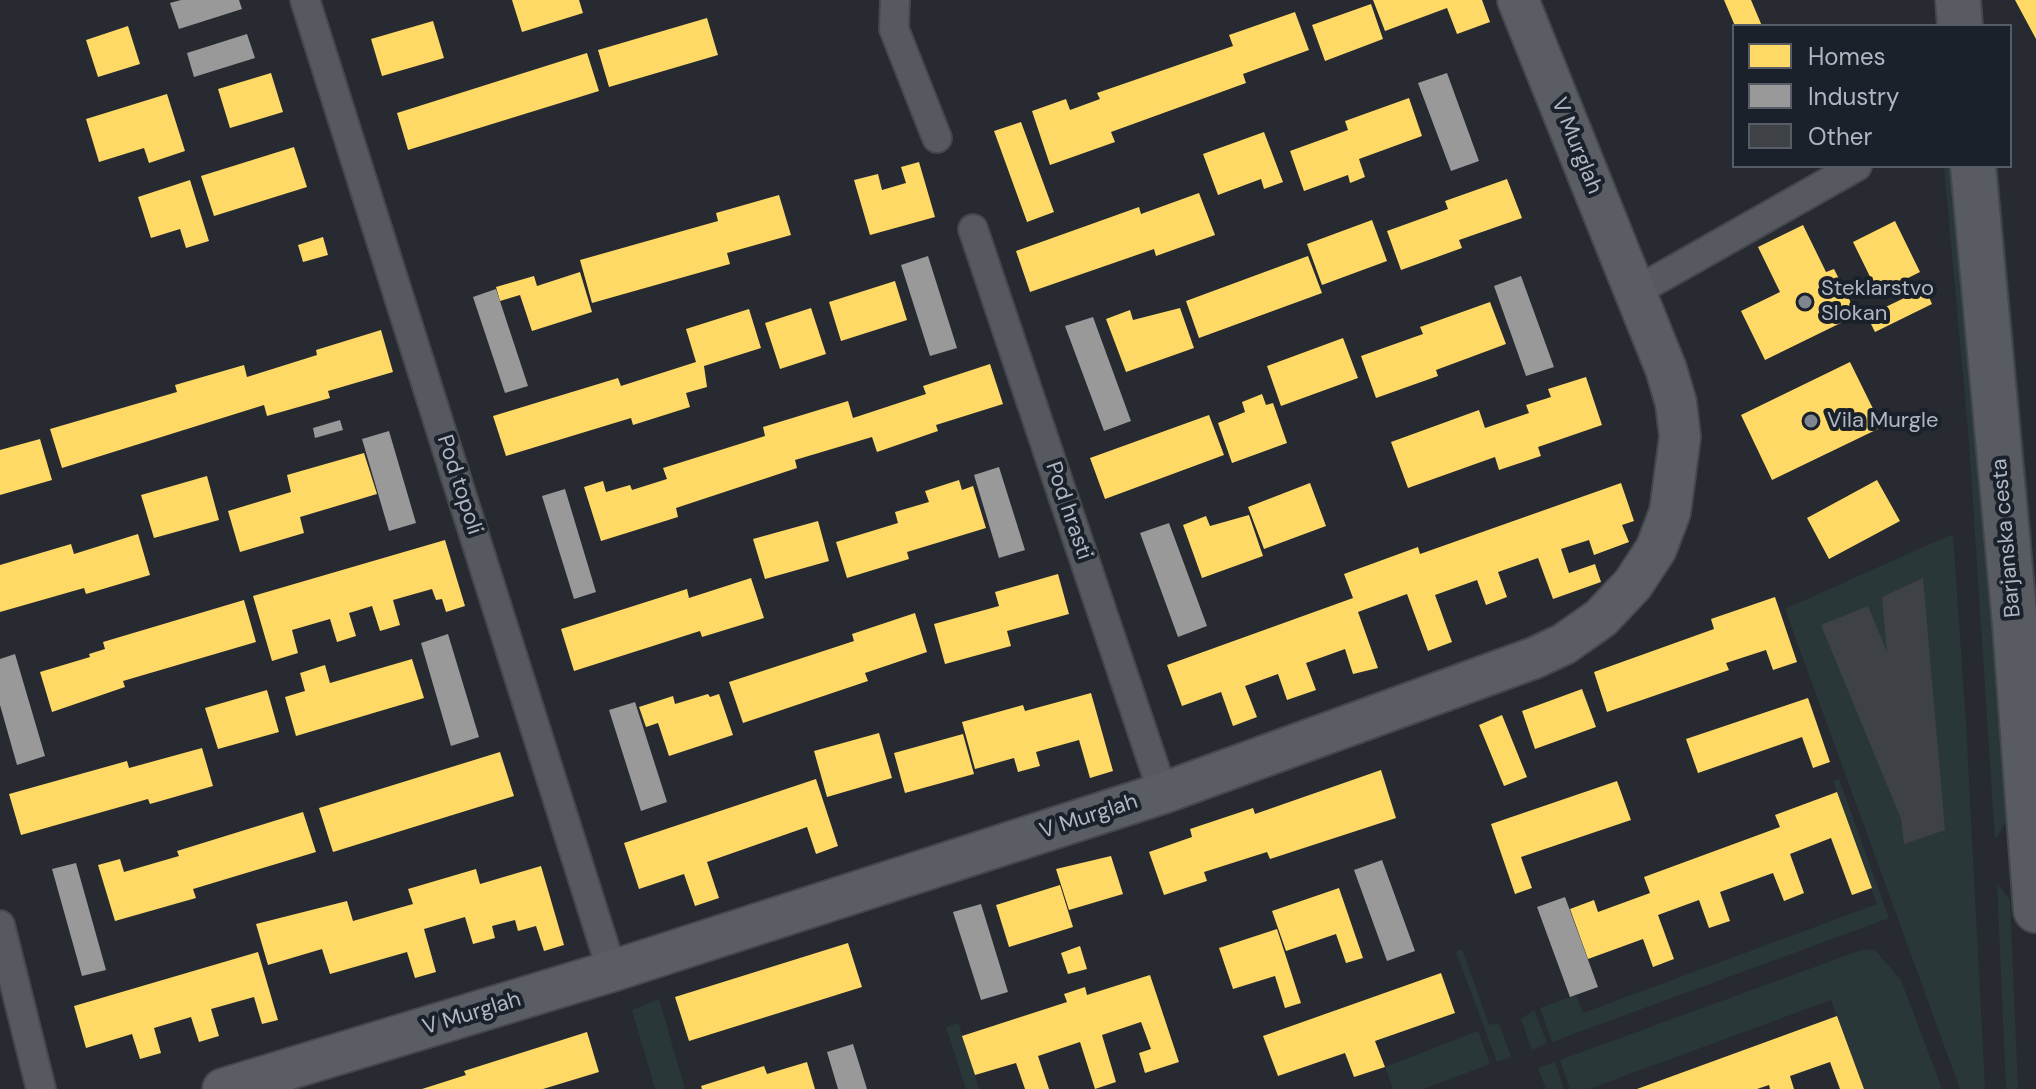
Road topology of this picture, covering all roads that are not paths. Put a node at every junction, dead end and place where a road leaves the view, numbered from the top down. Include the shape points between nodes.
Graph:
1 (305, 0) edge
2 (895, 0) edge
3 (1518, 0) edge
4 (1958, 0) edge
5 (1960, 24) edge
6 (937, 138) dead end
7 (1853, 168) edge
8 (1973, 168) edge
9 (973, 229) dead end
10 (1633, 293) junction
11 (1163, 793) junction
12 (2036, 910) edge
13 (0, 925) edge
14 (612, 971) junction
15 (41, 1089) edge
16 (223, 1089) edge

1 - 14 street, Pod topoli
2 - 6 street via 894,29
3 - 10 street, V Murglah
4 - 5 main road
7 - 10 street
8 - 12 main road, Barjanska cesta
9 - 11 street, Pod hrasti
10 - 11 street, V Murglah via 1666,369 1680,437 1670,512 1656,549 1633,584 1601,618 1544,653
11 - 14 street, V Murglah
13 - 15 street
14 - 16 street, V Murglah

